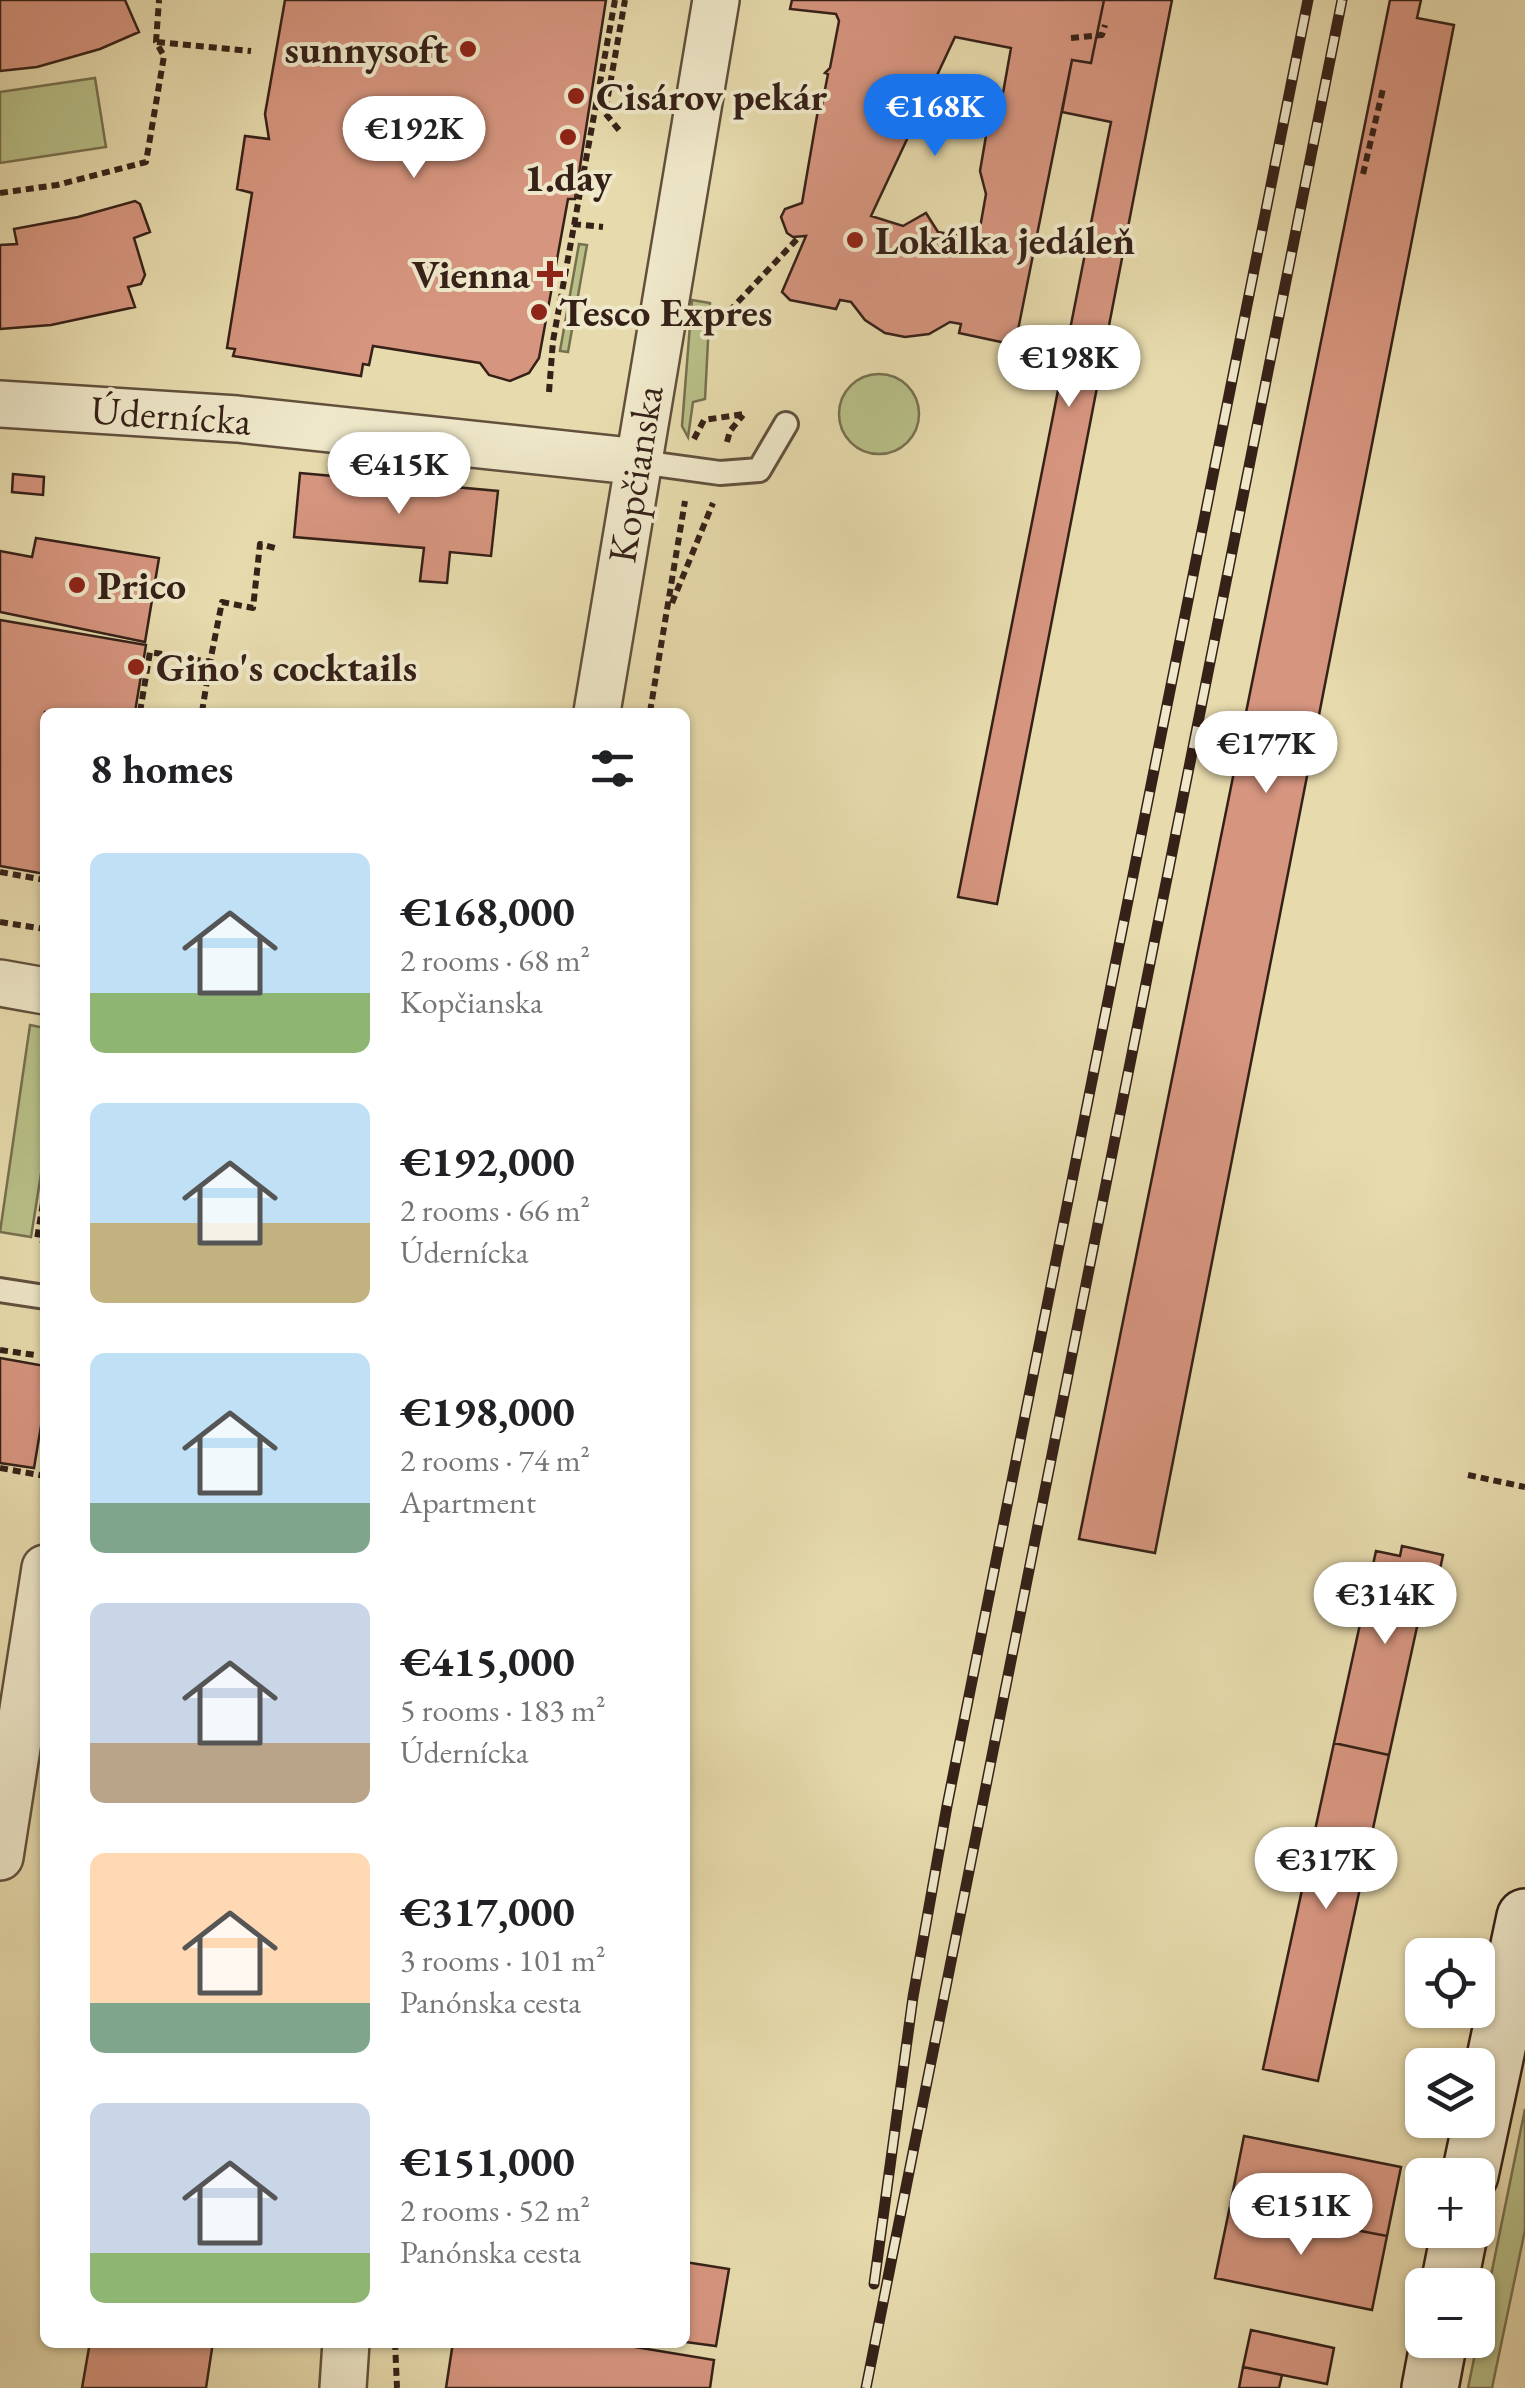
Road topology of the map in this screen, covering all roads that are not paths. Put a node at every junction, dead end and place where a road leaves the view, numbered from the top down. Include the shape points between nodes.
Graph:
1 (716, 0) edge
2 (0, 404) edge
3 (786, 424) dead end
4 (640, 462) junction
5 (598, 708) edge
6 (0, 983) edge
7 (40, 989) edge
8 (0, 1290) edge
9 (40, 1296) edge
10 (40, 1635) edge
11 (28, 1796) edge
12 (0, 1857) edge
13 (1525, 1917) edge
14 (1474, 2158) edge
15 (346, 2348) edge
16 (1436, 2358) edge
17 (343, 2388) edge
18 (1430, 2388) edge

1 - 4 street, Kopčianska
2 - 4 street, Údernícka via 237,419
3 - 4 lane via 759,470 720,473
4 - 5 street, Kopčianska
6 - 7 street
8 - 9 lane
10 - 11 street
11 - 12 street
13 - 14 main road
15 - 17 street
16 - 18 main road

